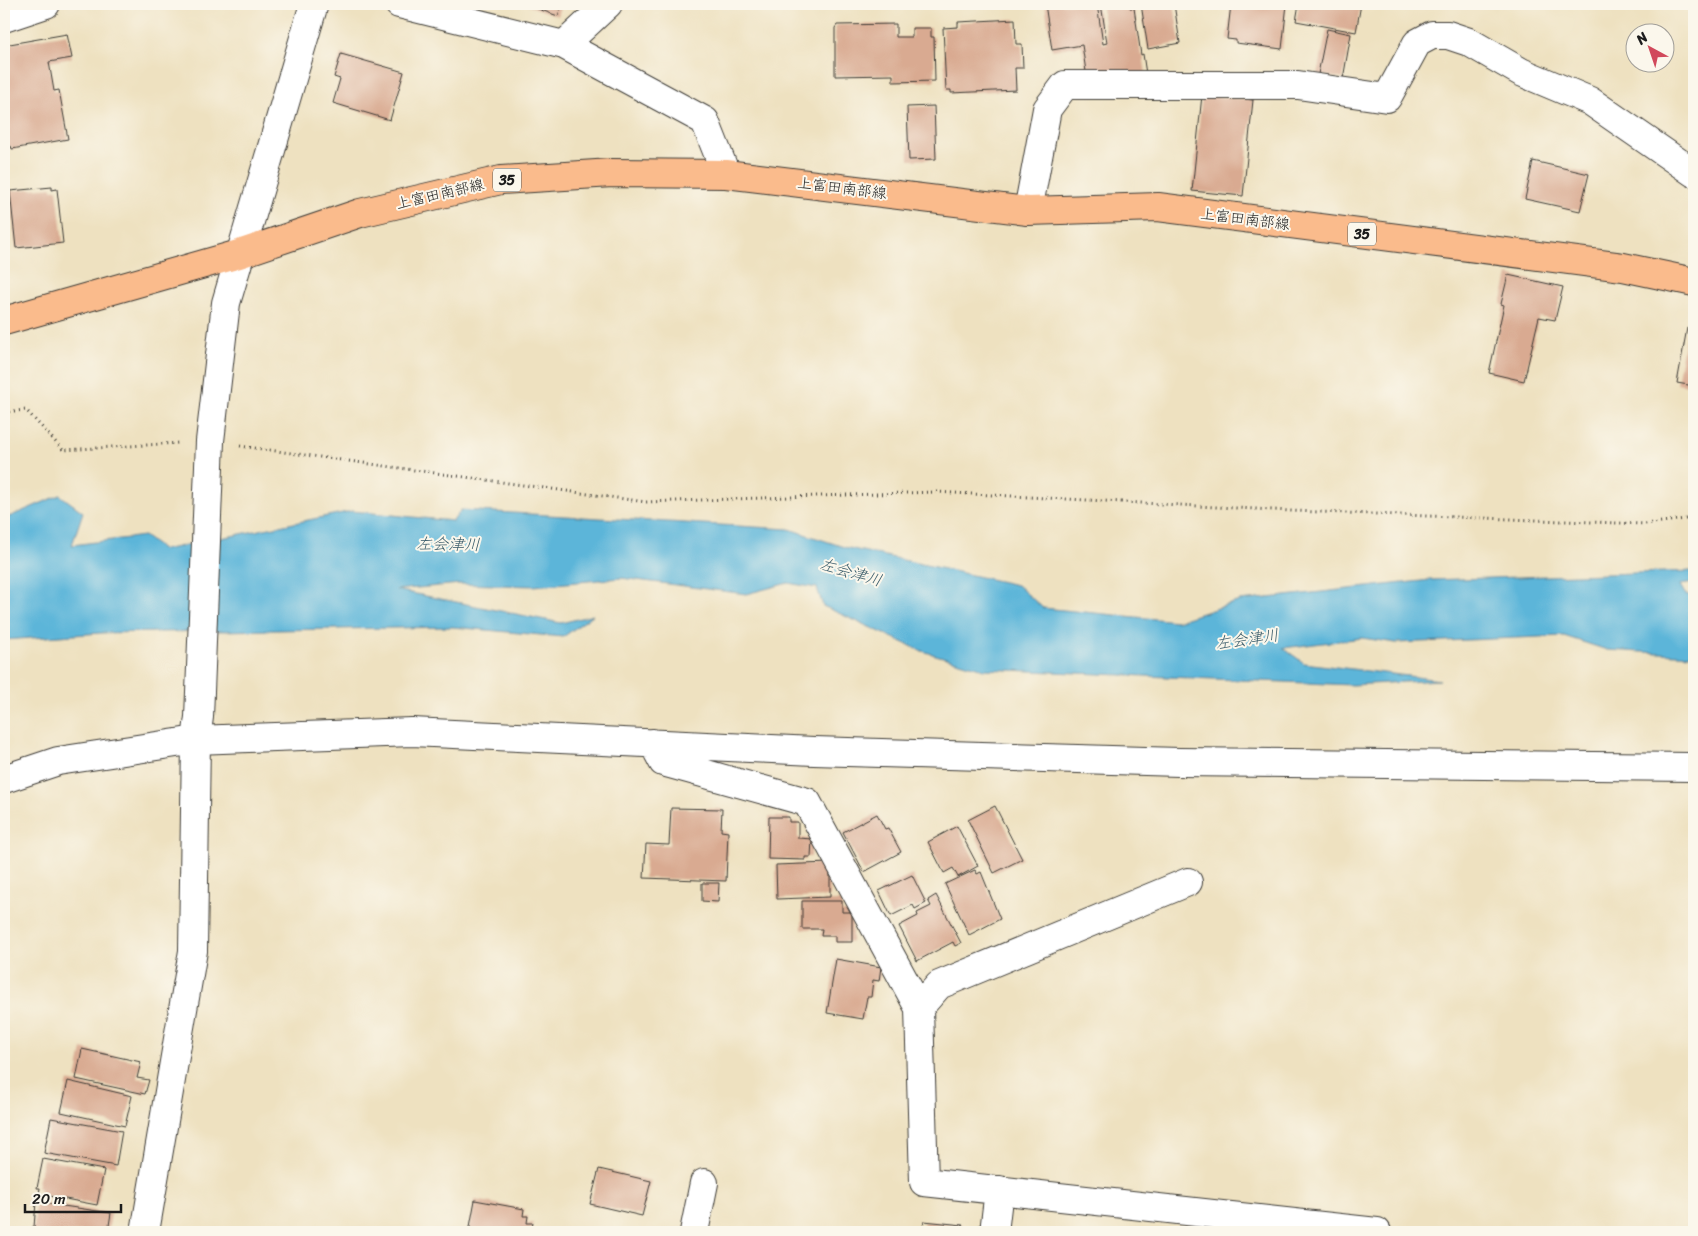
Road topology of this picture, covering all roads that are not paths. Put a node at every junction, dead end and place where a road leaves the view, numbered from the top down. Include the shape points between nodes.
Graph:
1 (46, 4) edge
2 (314, 4) edge
3 (399, 4) edge
4 (608, 4) edge
5 (4, 18) edge
6 (564, 45) junction
7 (1694, 173) edge
8 (726, 174) junction
9 (1028, 211) junction
10 (239, 254) junction
11 (1694, 282) edge
12 (4, 321) edge
13 (197, 729) junction
14 (652, 743) junction
15 (1694, 766) edge
16 (4, 779) edge
17 (1188, 882) dead end
18 (919, 1008) junction
19 (704, 1183) dead end
20 (999, 1190) junction
21 (145, 1232) edge
22 (694, 1232) edge
23 (994, 1232) edge
24 (1377, 1232) edge

1 - 5 street
2 - 10 street
3 - 6 street
4 - 6 street
6 - 8 street via 705,121
7 - 9 street via 1590,101 1521,72 1469,42 1448,35 1432,35 1417,43 1387,98 1298,85 1065,85 1047,109
8 - 9 main road, 上富田南部線 / 35
8 - 10 main road, 上富田南部線 / 35 via 612,173 501,180 360,213
9 - 11 main road, 上富田南部線 / 35 via 1158,208 1623,267
10 - 12 main road, 上富田南部線 / 35
10 - 13 street via 226,303 210,441
13 - 14 street via 412,732
13 - 16 street via 58,761
13 - 21 street via 193,951
14 - 15 street via 1179,762
14 - 18 street via 664,762 807,802
17 - 18 street via 939,985
18 - 20 street via 924,1182
19 - 22 street
20 - 23 street
20 - 24 street

